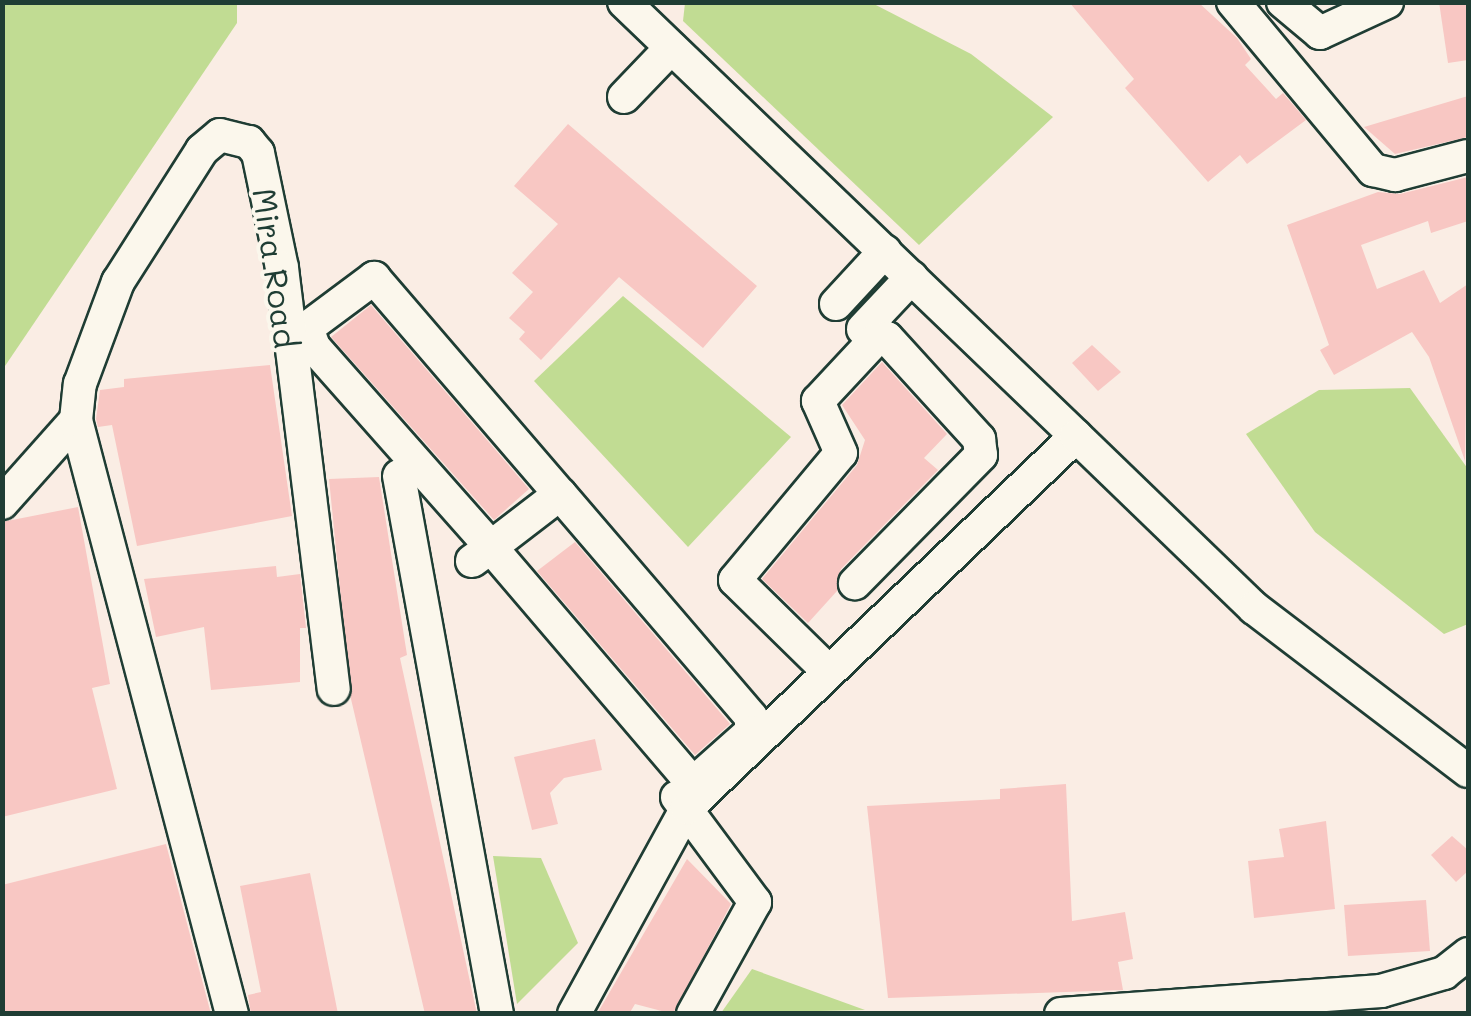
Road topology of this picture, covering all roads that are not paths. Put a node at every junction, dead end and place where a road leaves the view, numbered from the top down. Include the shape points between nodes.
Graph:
1 (624, 2) edge
2 (1233, 2) edge
3 (1283, 2) edge
4 (1387, 2) edge
5 (671, 48) junction
6 (624, 97) dead end
7 (1468, 156) edge
8 (885, 251) junction
9 (912, 277) junction
10 (836, 304) dead end
11 (863, 329) dead end
12 (290, 361) junction
13 (76, 420) junction
14 (1076, 436) junction
15 (399, 476) junction
16 (560, 494) junction
17 (2, 504) edge
18 (482, 554) junction
19 (855, 583) dead end
20 (828, 671) junction
21 (334, 689) dead end
22 (1468, 771) edge
23 (688, 808) junction
24 (1468, 954) edge
25 (232, 1014) edge
26 (497, 1014) edge
27 (574, 1014) edge
28 (693, 1014) edge
29 (1062, 1014) edge

1 - 5 street
2 - 7 street via 1373,170 1394,175
3 - 4 street via 1320,32
5 - 6 street
5 - 8 street
8 - 9 street
8 - 10 street
9 - 11 street
9 - 14 street
12 - 13 street, Mira Road via 282,268 258,153 249,142 220,135 202,150 118,282 80,384
12 - 15 street via 322,382
12 - 21 street, Mira Road
13 - 17 street
13 - 25 street
14 - 20 street
14 - 22 street via 1254,608
15 - 18 street
15 - 26 street
16 - 18 street
16 - 18 street via 383,284 362,280 306,336
16 - 18 street via 751,717 752,732 698,779 688,778
18 - 23 street
19 - 20 street via 981,455 980,438 886,338 874,342 818,401 841,452 735,580
20 - 23 street
23 - 27 street
23 - 28 street via 755,902
24 - 29 street via 1444,973 1381,991

